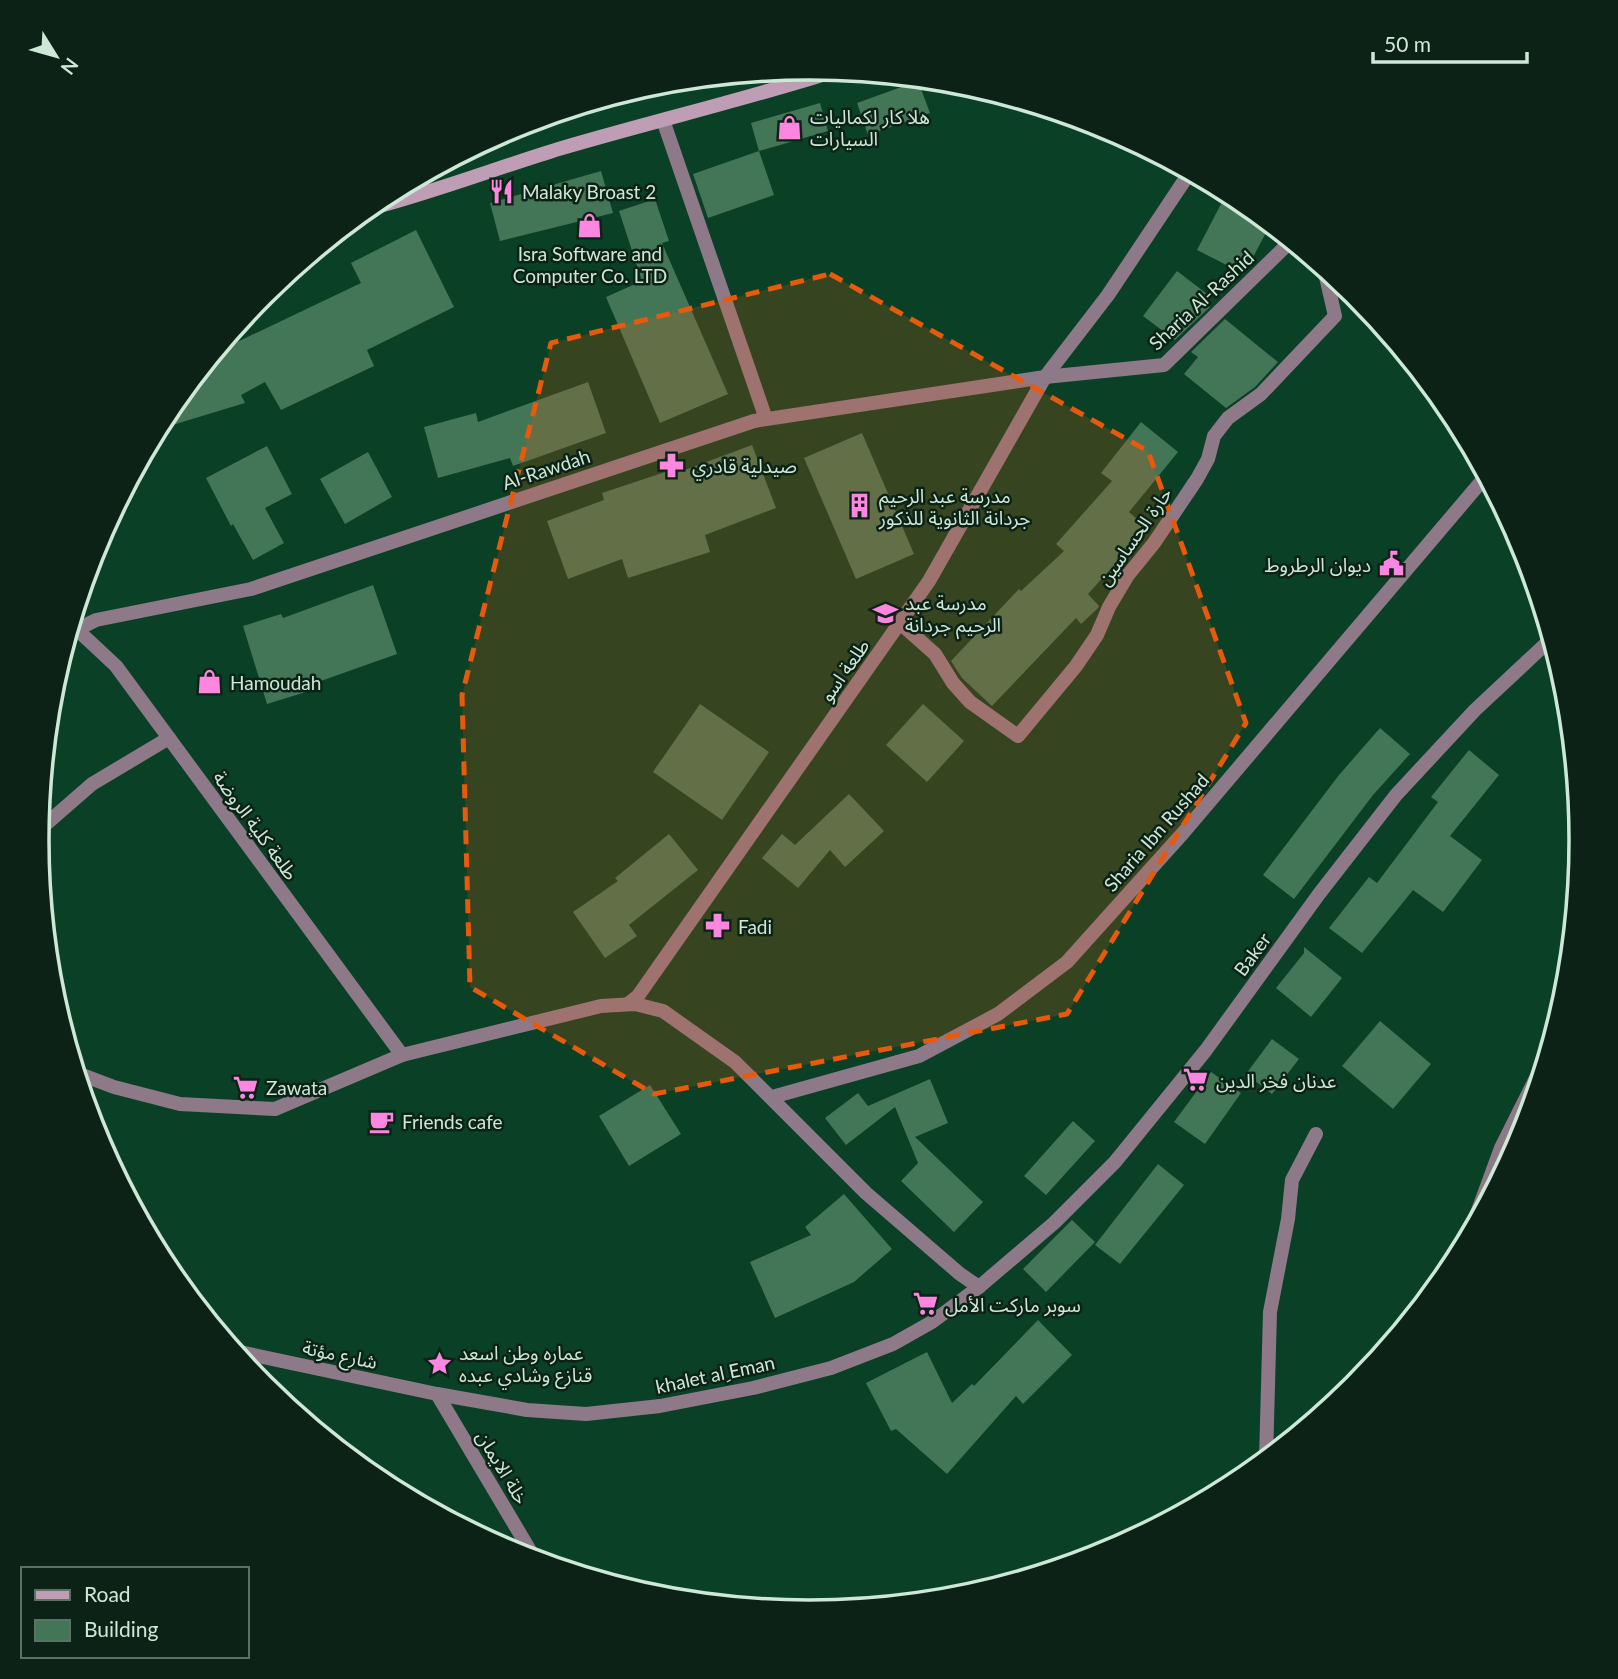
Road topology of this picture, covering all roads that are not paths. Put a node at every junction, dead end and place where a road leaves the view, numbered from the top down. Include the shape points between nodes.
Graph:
1 (806, 80) edge
2 (663, 120) junction
3 (1186, 179) edge
4 (397, 202) edge
5 (1285, 247) edge
6 (1328, 285) edge
7 (1045, 377) junction
8 (766, 419) junction
9 (1480, 483) edge
10 (900, 623) junction
11 (80, 626) edge
12 (78, 634) edge
13 (1544, 646) edge
14 (169, 738) junction
15 (50, 821) edge
16 (628, 1004) junction
17 (401, 1055) junction
18 (87, 1077) edge
19 (772, 1097) junction
20 (1515, 1121) edge
21 (1316, 1134) dead end
22 (1490, 1177) edge
23 (979, 1287) junction
24 (251, 1355) edge
25 (437, 1394) junction
26 (1266, 1446) edge
27 (527, 1545) edge

1 - 2 main road
2 - 4 main road
2 - 8 street
3 - 7 street, طلعة اسو via 1108,295
5 - 7 street, Sharia Al-Rashid via 1164,365
6 - 10 street, حارة الحساسين via 1335,316 1308,348 1261,394 1228,418 1214,436 1197,479 1128,575 1097,635 1018,736 970,702 935,654
7 - 8 street, Al-Rawdah
7 - 10 street, طلعة اسو via 929,581
8 - 11 street, Al-Rawdah via 251,589
9 - 19 street, Sharia Ibn Rushad via 1068,962 998,1014 919,1056
10 - 16 street, طلعة اسو via 646,985
12 - 14 street, طلعة كلية الروضة via 116,666
13 - 23 street, Baker via 1475,710 1396,795 1206,1050 1115,1162 1054,1223
14 - 15 street via 92,784
14 - 17 street, طلعة كلية الروضة
16 - 17 street via 601,1006
16 - 19 street via 673,1016 735,1062
17 - 18 street via 275,1109 180,1104
19 - 23 street via 866,1193
20 - 22 street
21 - 26 street via 1292,1180 1270,1312
23 - 25 street, khalet al ِEman via 893,1344 831,1368 753,1388 586,1414 527,1410
24 - 25 street, شارع مؤتة
25 - 27 street, خلة الايمان

